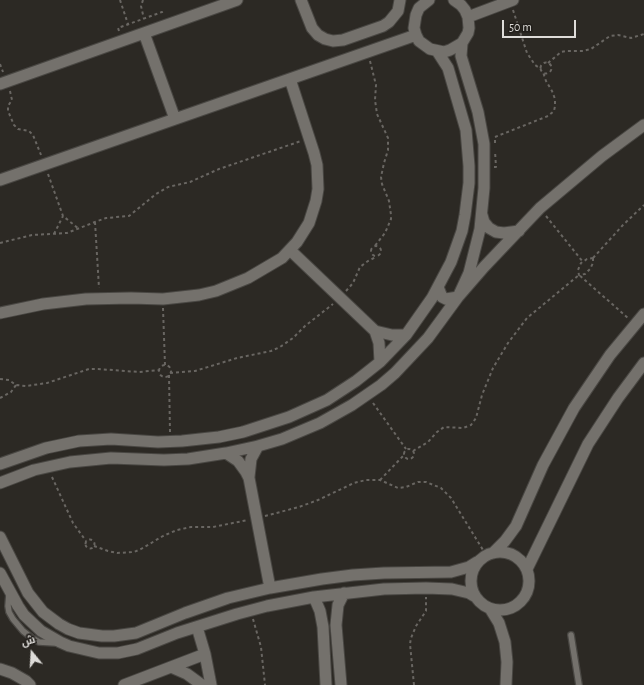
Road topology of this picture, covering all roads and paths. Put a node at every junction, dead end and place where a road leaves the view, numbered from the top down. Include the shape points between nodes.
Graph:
1 (120, 0) edge
2 (143, 0) edge
3 (237, 0) edge
4 (301, 0) edge
5 (400, 0) edge
6 (454, 0) edge
7 (511, 0) edge
8 (426, 1) edge
9 (468, 17) junction
10 (144, 19) dead end
11 (128, 24) dead end
12 (144, 33) junction
13 (644, 34) edge
14 (416, 35) junction
15 (462, 43) junction
16 (437, 51) junction
17 (367, 53) junction
18 (548, 63) junction
19 (0, 64) edge
20 (540, 69) junction
21 (543, 72) junction
22 (290, 79) junction
23 (3, 83) edge
24 (175, 119) junction
25 (644, 125) edge
26 (309, 138) junction
27 (45, 165) junction
28 (485, 166) junction
29 (0, 180) edge
30 (644, 205) edge
31 (540, 208) junction
32 (482, 215) junction
33 (63, 216) junction
34 (95, 222) junction
35 (79, 228) junction
36 (519, 231) junction
37 (54, 234) junction
38 (0, 243) edge
39 (374, 247) junction
40 (290, 250) junction
41 (376, 257) junction
42 (593, 258) junction
43 (583, 262) junction
44 (579, 275) junction
45 (438, 287) junction
46 (339, 297) junction
47 (458, 297) junction
48 (100, 298) junction
49 (163, 299) junction
50 (425, 310) junction
51 (0, 312) edge
52 (644, 314) edge
53 (443, 318) junction
54 (635, 324) junction
55 (375, 331) junction
56 (406, 335) junction
57 (380, 362) junction
58 (644, 363) edge
59 (165, 365) junction
60 (159, 370) junction
61 (170, 374) junction
62 (0, 379) edge
63 (16, 385) junction
64 (368, 395) junction
65 (0, 398) edge
66 (171, 442) junction
67 (258, 446) junction
68 (406, 449) junction
69 (413, 451) junction
70 (226, 453) junction
71 (404, 455) junction
72 (0, 464) edge
73 (48, 466) junction
74 (249, 478) junction
75 (380, 480) junction
76 (0, 483) edge
77 (258, 518) junction
78 (0, 537) edge
79 (86, 541) junction
80 (94, 546) junction
81 (3, 552) edge
82 (490, 554) junction
83 (477, 562) junction
84 (14, 567) junction
85 (527, 569) junction
86 (0, 574) edge
87 (270, 588) junction
88 (426, 588) junction
89 (344, 593) junction
90 (474, 596) junction
91 (314, 597) junction
92 (491, 610) junction
93 (250, 611) junction
94 (197, 627) junction
95 (571, 635) dead end
96 (205, 654) junction
97 (171, 667) junction
98 (0, 669) edge
99 (30, 685) edge
100 (124, 685) edge
101 (202, 685) edge
102 (211, 685) edge
103 (265, 685) edge
104 (326, 685) edge
105 (342, 685) edge
106 (414, 685) edge
107 (506, 685) edge
108 (579, 685) edge

1 - 11 path
2 - 10 path via 141,6
3 - 12 street
4 - 5 street via 312,28 318,35 333,41 383,26 398,11
6 - 9 street via 461,5
7 - 9 street
7 - 20 path via 527,53
8 - 14 street via 419,8 414,21
9 - 15 street via 468,33
12 - 23 street
12 - 24 street
13 - 18 path via 631,38 610,36 591,49 567,51 556,55
14 - 16 street via 424,46
14 - 17 street
15 - 16 street via 450,50
15 - 28 street via 463,63 482,130
16 - 45 street via 448,68 462,112 469,166 468,199 462,231 451,262
17 - 22 street
17 - 39 path via 376,85 377,114 389,144 381,177 390,206 390,219 385,233
18 - 20 path via 542,64
18 - 21 path via 551,70
19 - 23 path
20 - 21 path
21 - 28 path via 555,99 554,111 548,116 495,137 496,167
22 - 24 street
22 - 26 street
23 - 27 path via 12,98 8,108 14,125 34,135
24 - 27 street
25 - 31 street
26 - 34 path via 219,169 190,182 168,187 129,216 106,218
26 - 40 street via 317,165 316,201 309,223
27 - 29 street
27 - 33 path
28 - 32 street
30 - 42 path
31 - 36 street
31 - 43 path
32 - 36 street via 484,222 496,232
32 - 47 street via 471,266
33 - 35 path
33 - 37 path
34 - 35 path
34 - 48 path
35 - 37 path via 67,233
36 - 47 street
37 - 38 path via 32,235
39 - 41 path via 371,252
39 - 41 path via 381,250 380,255
40 - 46 street
40 - 49 street via 273,264 232,285 199,295
41 - 46 path via 360,267 350,288
42 - 43 path
42 - 44 path via 590,269
43 - 44 path via 579,268
44 - 54 path
44 - 69 path via 528,318 508,343 487,381 474,422 468,427 440,429 428,442
45 - 47 street via 442,298
45 - 50 street
46 - 55 street
46 - 61 path via 280,348 195,371
47 - 53 street
48 - 49 street
48 - 51 street via 57,302
49 - 59 path
50 - 53 street via 437,309
50 - 56 street
52 - 54 street
53 - 64 street via 407,361
54 - 82 street via 610,355 574,408 543,465 516,526 505,541
55 - 56 street
55 - 57 street
56 - 57 street
57 - 66 street via 342,391 289,417 231,434
58 - 85 street via 588,444
59 - 60 path
59 - 61 path via 169,368
60 - 61 path via 162,377
60 - 63 path via 139,372 98,369 47,383
61 - 66 path
62 - 63 path via 9,380
63 - 65 path via 11,392
64 - 67 street via 320,423
64 - 68 path
66 - 72 street via 111,439 79,441 46,448
67 - 70 street
67 - 74 street via 252,459
68 - 69 path via 410,448
68 - 71 path
69 - 71 path via 414,455 411,458
70 - 73 street via 188,459 91,459
70 - 74 street via 238,461
71 - 75 path
73 - 76 street
73 - 79 path via 73,523
74 - 77 street
75 - 77 path via 360,481 299,507
75 - 82 path via 398,488 422,482 441,488 451,498
77 - 80 path via 224,526 177,530 134,552 117,553
77 - 87 street
78 - 81 street
79 - 80 path via 93,540
79 - 80 path via 88,548
81 - 84 street
82 - 83 street
82 - 85 street via 513,554
83 - 87 street via 451,572 353,575
83 - 90 street via 470,582
84 - 86 street via 8,567
84 - 87 street via 34,603 50,618 68,629 102,636 136,633 228,598
85 - 92 street via 530,578 529,588 519,604 511,609
86 - 94 street via 9,592 32,624 60,642 89,652 118,653 137,649
88 - 89 street
88 - 90 street via 452,589
88 - 106 path via 426,611 413,632 410,644
89 - 91 street
89 - 105 street via 338,605 336,625
90 - 92 street
91 - 93 street
91 - 104 street via 323,626
92 - 107 street via 500,623 505,642
93 - 94 street
93 - 103 path via 261,646
94 - 96 street
95 - 108 lane
96 - 97 street
96 - 102 street
97 - 100 street
97 - 101 street
98 - 99 street via 12,673

